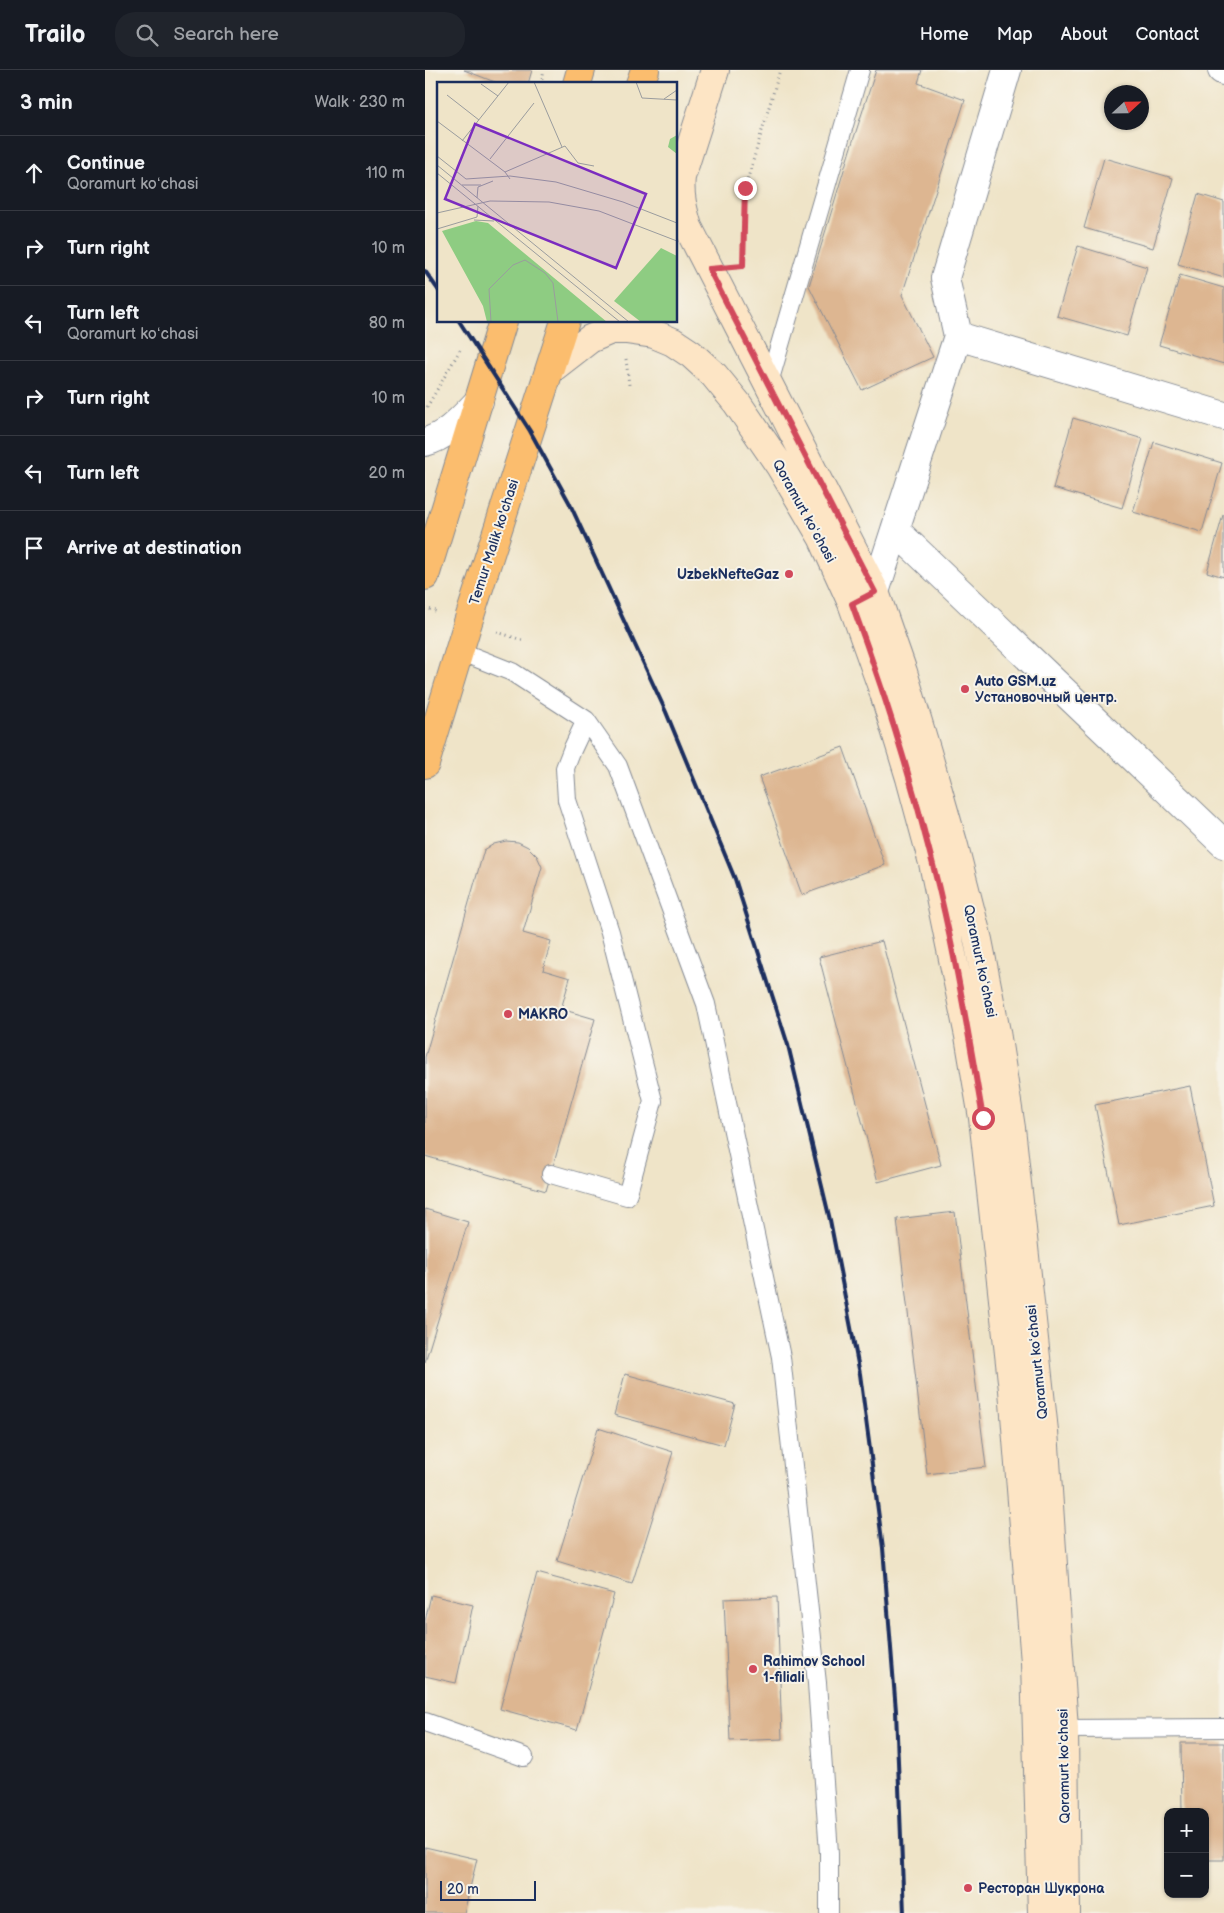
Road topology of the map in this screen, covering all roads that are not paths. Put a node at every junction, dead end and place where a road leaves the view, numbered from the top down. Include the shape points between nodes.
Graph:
1 (645, 70) edge
2 (715, 70) edge
3 (860, 70) edge
4 (1007, 70) edge
5 (641, 82) edge
6 (503, 322) edge
7 (565, 322) edge
8 (676, 322) edge
9 (957, 336) junction
10 (691, 354) junction
11 (550, 370) junction
12 (768, 386) junction
13 (479, 401) junction
14 (1224, 416) edge
15 (425, 442) edge
16 (895, 530) junction
17 (425, 576) edge
18 (863, 598) junction
19 (459, 651) junction
20 (586, 720) junction
21 (425, 764) edge
22 (1224, 844) edge
23 (551, 1174) dead end
24 (425, 1722) edge
25 (1224, 1728) edge
26 (1064, 1729) junction
27 (524, 1757) dead end
28 (829, 1913) edge
29 (1043, 1913) edge
30 (1066, 1913) edge

1 - 5 highway
2 - 12 main road, Qoramurt koʻchasi via 679,190 688,227
3 - 12 lane
4 - 9 street via 945,278
6 - 13 highway
7 - 11 highway, Temur Malik ko'chasi
8 - 10 main road
9 - 14 street
9 - 16 street
10 - 11 main road, Qoramurt koʻchasi via 654,334 611,330 589,338
10 - 18 main road, Qoramurt koʻchasi via 714,374 737,403
11 - 19 highway, Temur Malik ko'chasi
12 - 18 main road, Qoramurt koʻchasi via 808,460
13 - 15 street via 449,430
13 - 17 highway
16 - 18 street
16 - 22 street
18 - 26 main road, Qoramurt koʻchasi via 903,672 954,846 996,1032 1011,1128 1044,1431
18 - 29 main road, Qoramurt koʻchasi via 886,698 933,863 983,1118 1013,1390 1035,1662
19 - 20 lane via 512,672
19 - 21 highway, Temur Malik ko'chasi
20 - 23 lane via 565,768 567,800 610,932 653,1101 627,1196
20 - 28 lane via 617,766 707,1004 781,1357 817,1683 829,1853
24 - 27 lane
25 - 26 lane
26 - 30 main road, Qoramurt koʻchasi

